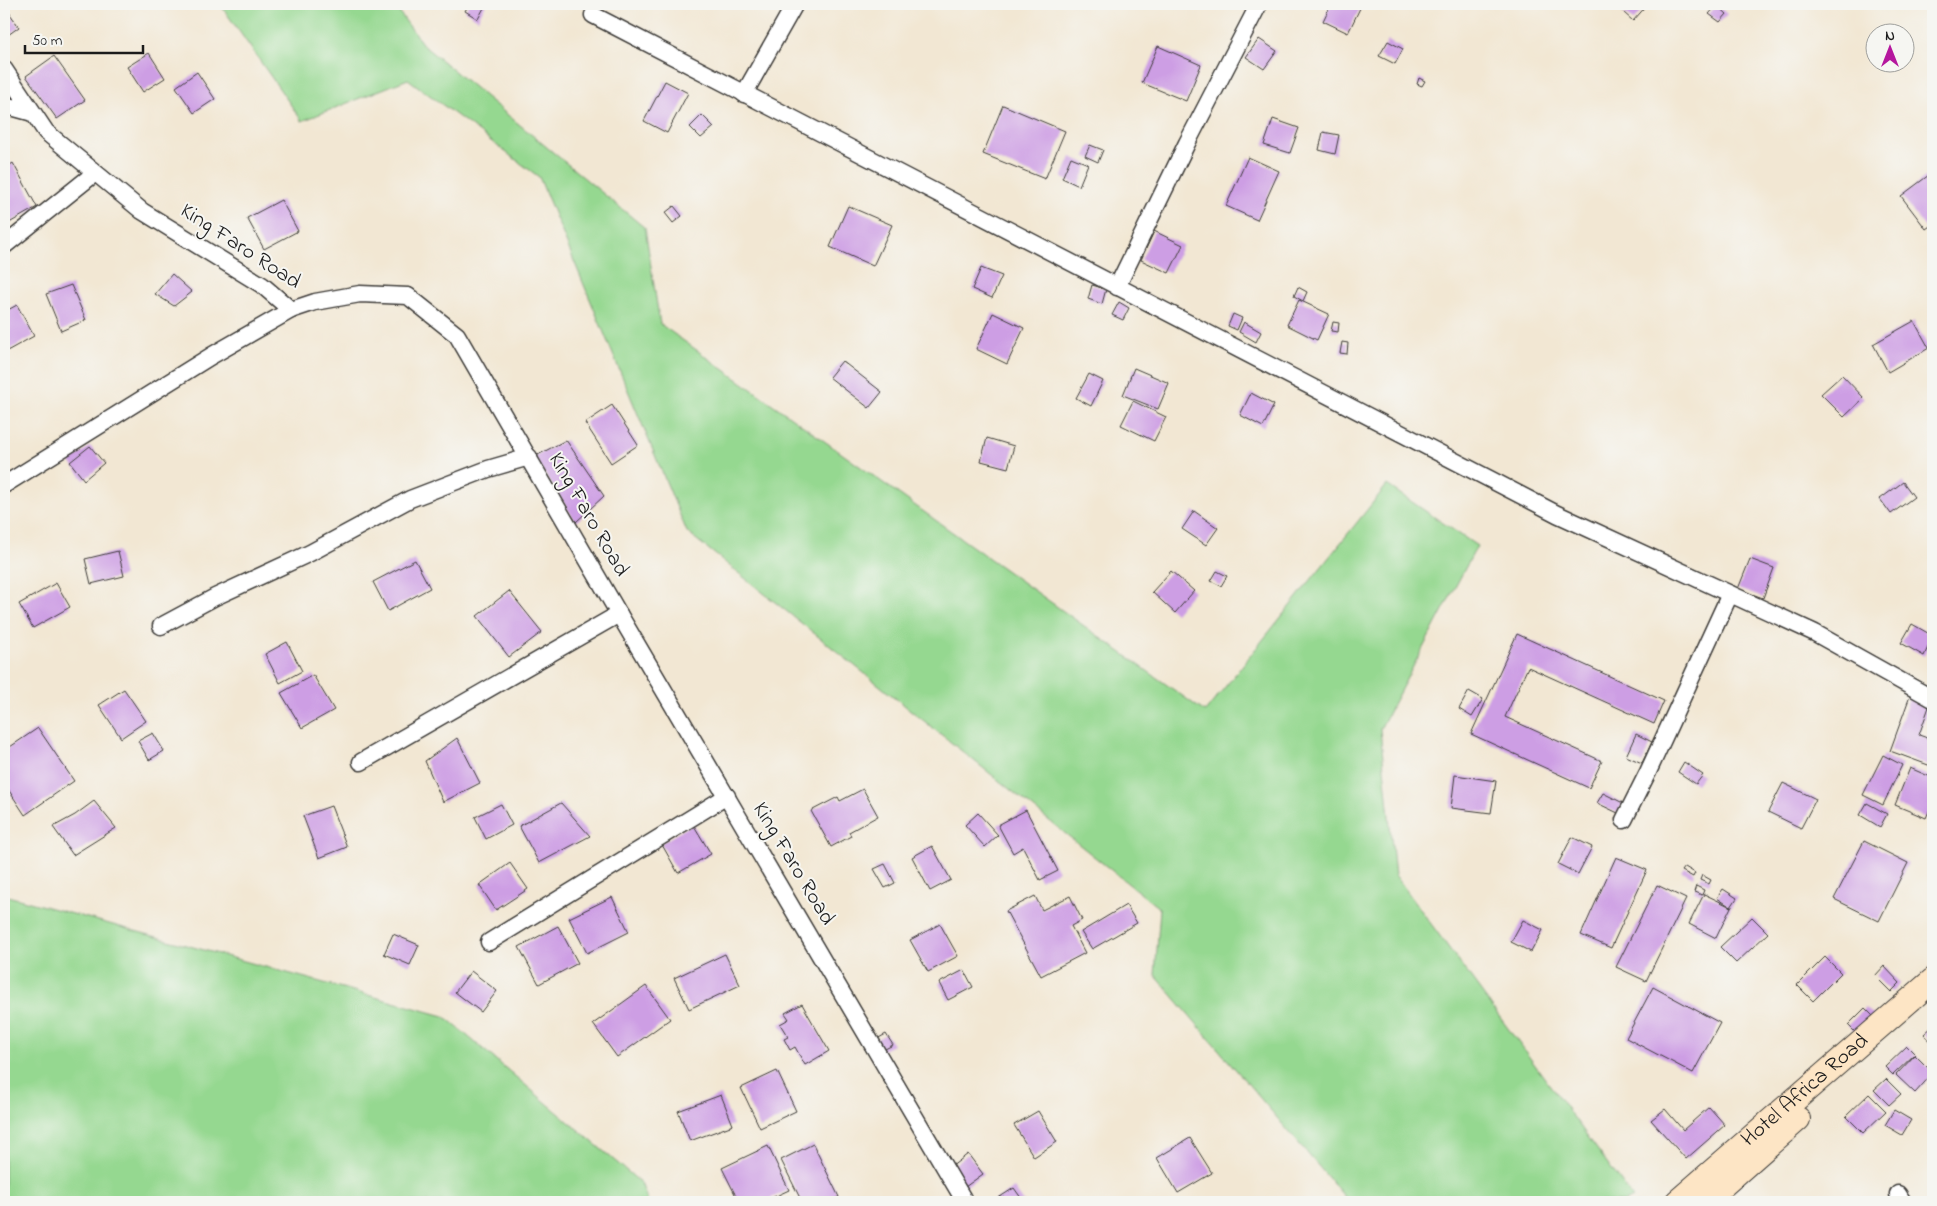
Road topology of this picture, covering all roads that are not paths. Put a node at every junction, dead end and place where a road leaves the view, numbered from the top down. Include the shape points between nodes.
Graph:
1 (795, 4) edge
2 (1259, 4) edge
3 (594, 15) dead end
4 (4, 69) edge
5 (744, 94) junction
6 (4, 105) edge
7 (33, 113) junction
8 (96, 173) junction
9 (4, 246) edge
10 (1118, 287) junction
11 (291, 310) junction
12 (529, 457) junction
13 (4, 484) edge
14 (1730, 594) junction
15 (619, 614) junction
16 (161, 626) dead end
17 (1933, 699) edge
18 (361, 762) dead end
19 (727, 796) junction
20 (1624, 820) dead end
21 (490, 942) dead end
22 (1933, 980) edge
23 (1933, 999) edge
24 (965, 1202) edge
25 (1677, 1202) edge
26 (1704, 1202) edge

1 - 5 street
2 - 10 street
3 - 5 street
4 - 7 street, King Faro Road
5 - 10 street
6 - 7 street
7 - 8 street, King Faro Road via 46,132
8 - 9 street
8 - 11 street, King Faro Road via 142,211 262,285
10 - 14 street via 1557,514
11 - 12 street, King Faro Road via 360,294 408,296 457,335
11 - 13 street
12 - 15 street, King Faro Road
12 - 16 street via 410,499 310,553 214,597
14 - 17 street via 1815,633
14 - 20 street
15 - 18 street
15 - 19 street, King Faro Road
19 - 21 street
19 - 24 street, King Faro Road
22 - 25 street, Hotel Africa Road
23 - 26 street, Hotel Africa Road

